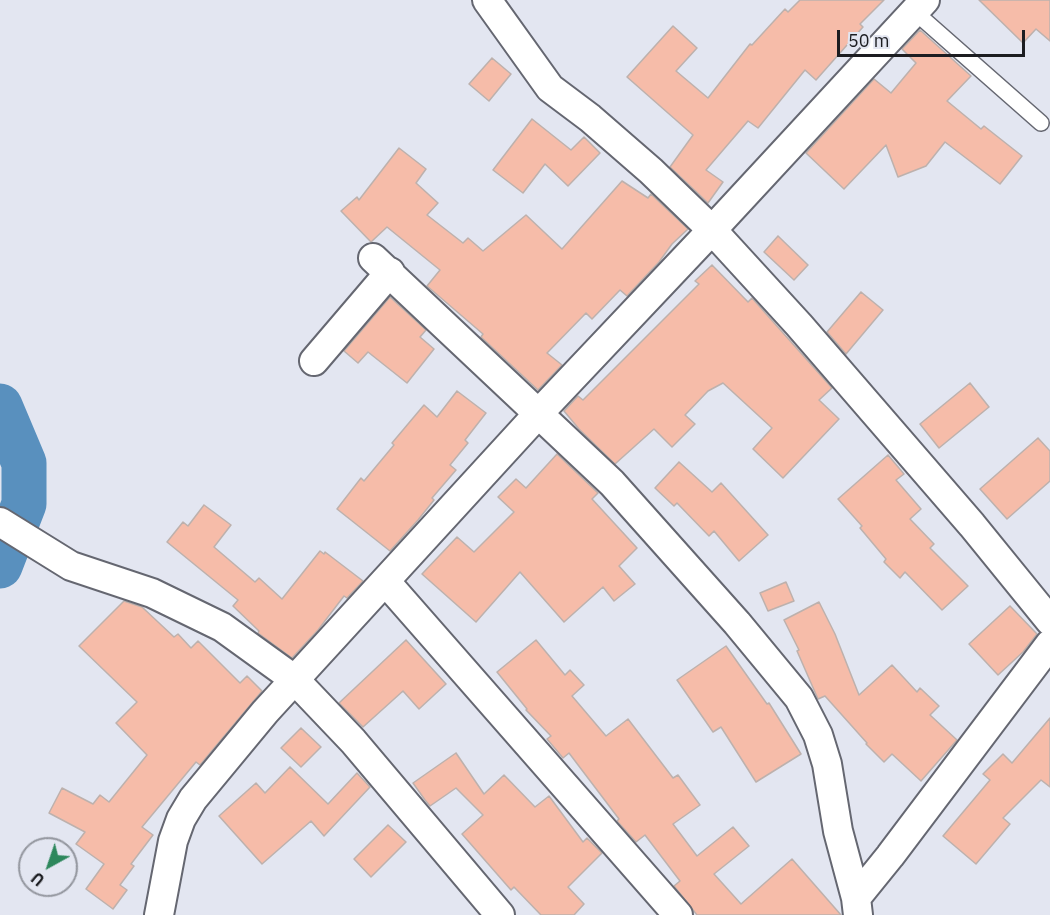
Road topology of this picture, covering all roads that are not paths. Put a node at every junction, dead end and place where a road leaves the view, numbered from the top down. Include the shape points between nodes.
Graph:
1 (488, 0) edge
2 (920, 6) edge
3 (1041, 123) dead end
4 (712, 230) junction
5 (314, 361) dead end
6 (538, 414) junction
7 (0, 522) edge
8 (386, 582) junction
9 (1050, 621) edge
10 (1050, 644) edge
11 (294, 679) junction
12 (857, 906) edge
13 (159, 915) edge
14 (500, 915) edge
15 (678, 915) edge

1 - 4 street via 550,88 651,171
2 - 3 lane
2 - 4 street
4 - 6 street
4 - 9 street via 884,421
5 - 6 street via 382,265
6 - 8 street
6 - 12 street via 612,483 798,698 818,735 827,764 838,831
7 - 11 street via 71,566 152,593 222,627
8 - 11 street
8 - 15 street
10 - 12 street via 890,856
11 - 13 street via 193,799 181,819 172,842
11 - 14 street via 353,741

